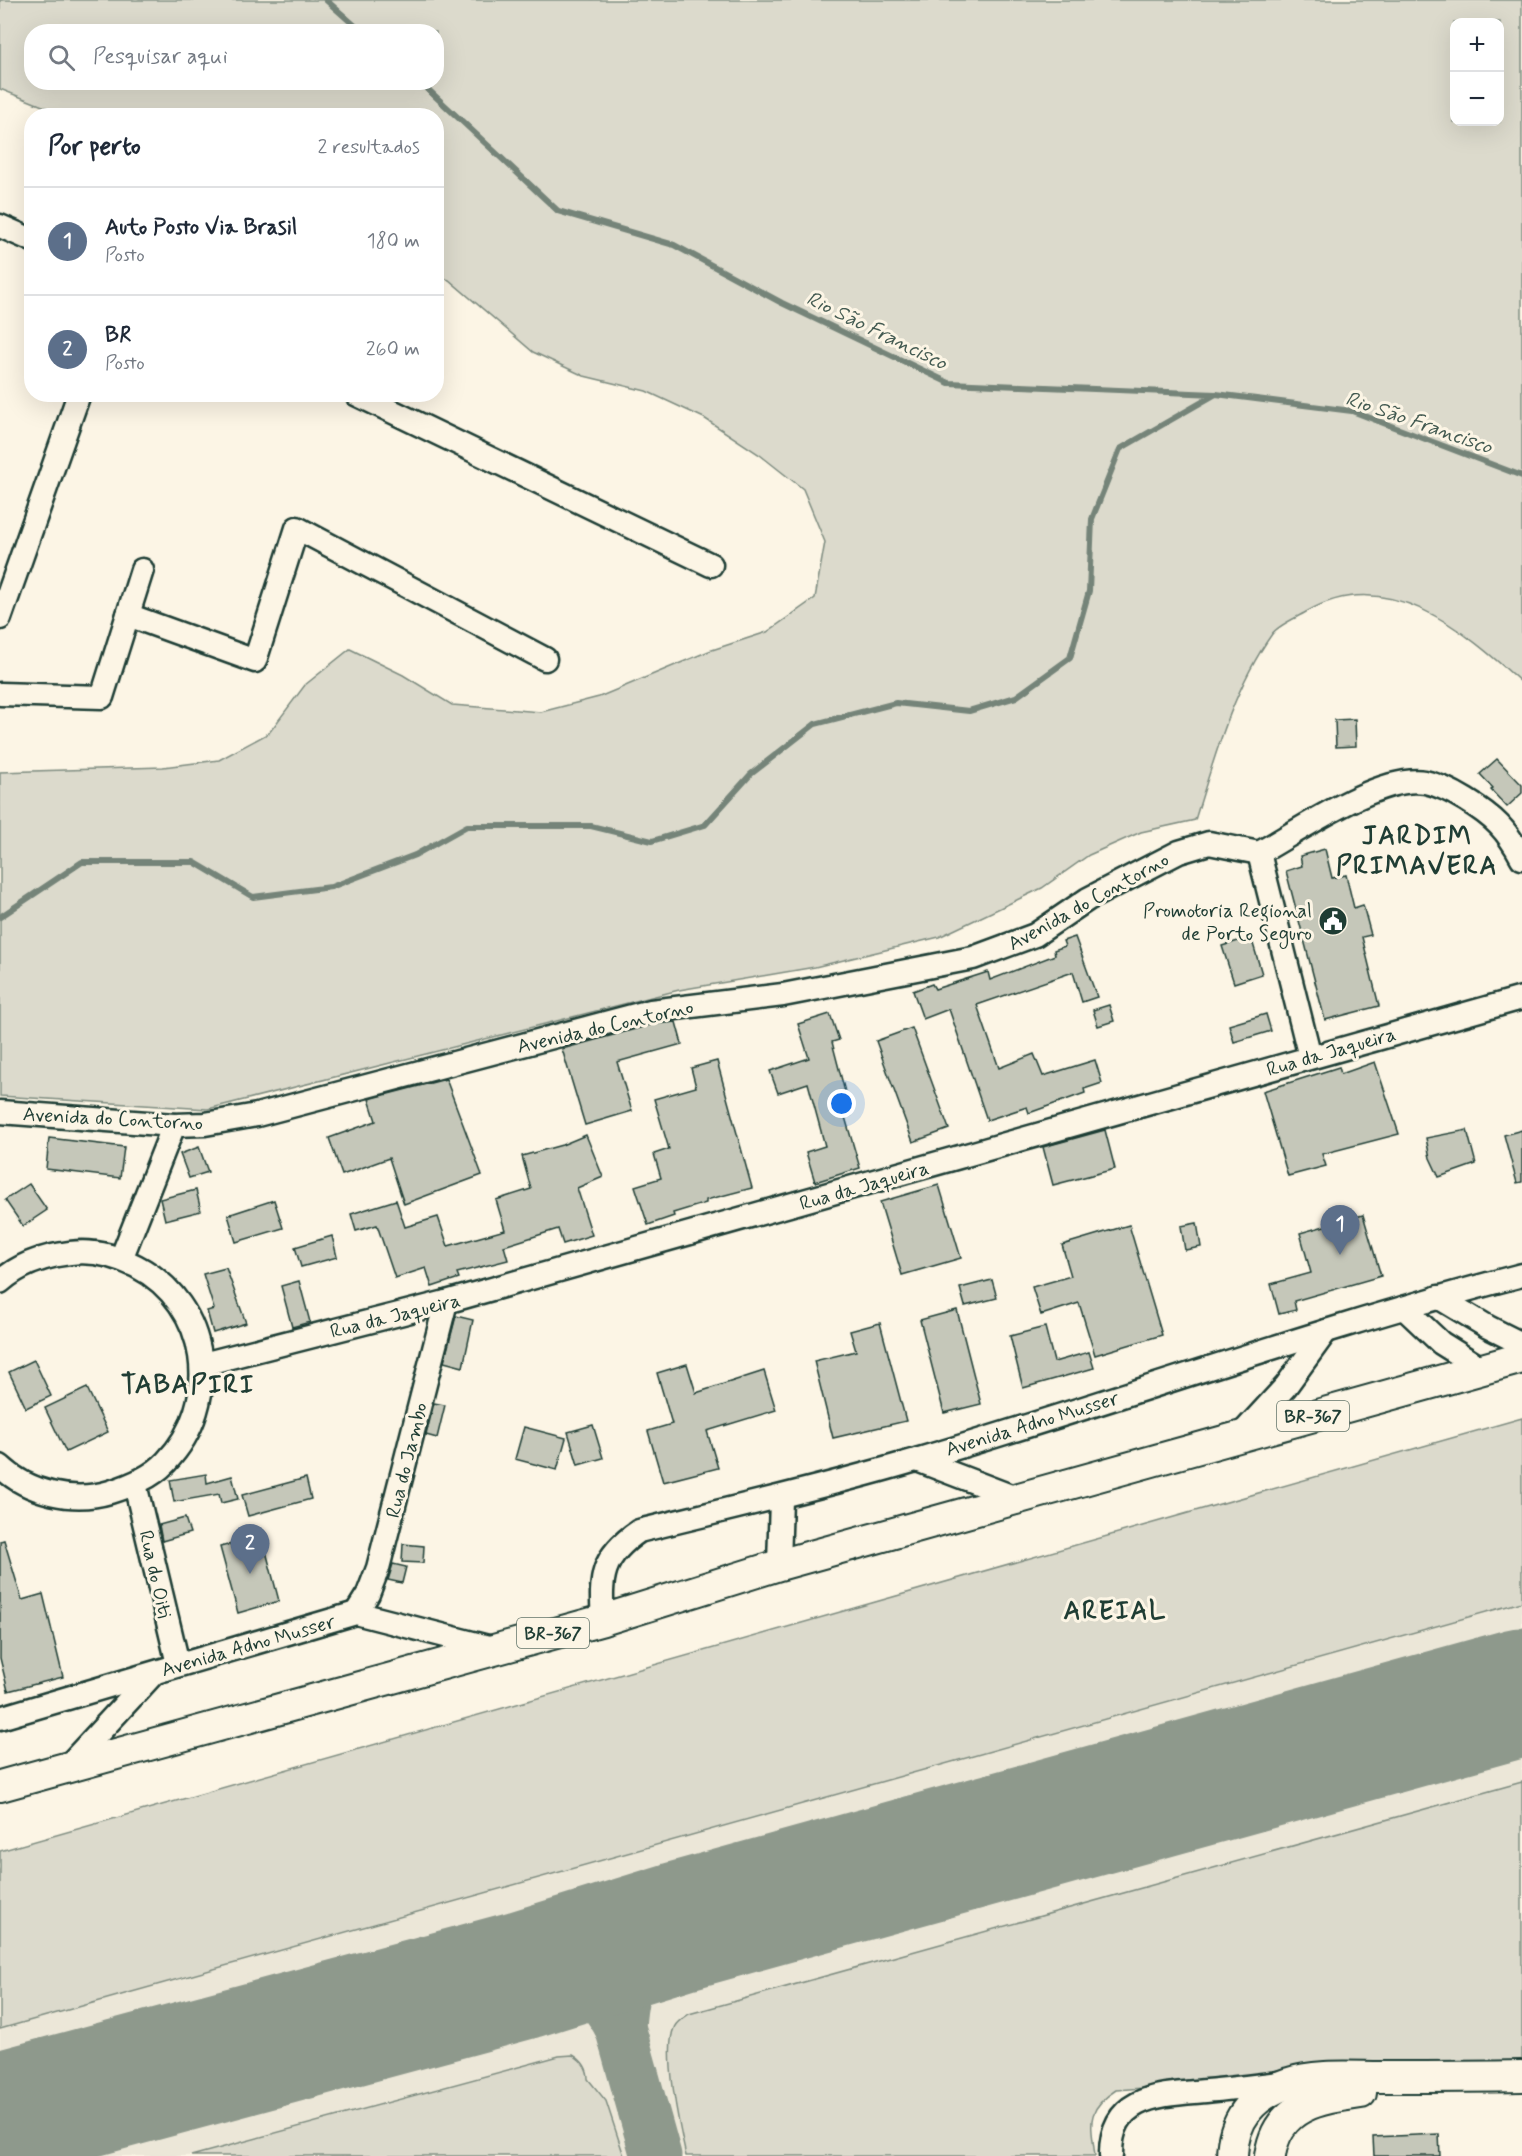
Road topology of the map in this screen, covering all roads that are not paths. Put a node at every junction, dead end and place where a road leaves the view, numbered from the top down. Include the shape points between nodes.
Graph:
1 (0, 226) edge
2 (24, 236) edge
3 (76, 402) edge
4 (373, 402) edge
5 (711, 566) dead end
6 (142, 570) dead end
7 (128, 615) junction
8 (0, 618) edge
9 (545, 658) dead end
10 (0, 694) edge
11 (1259, 853) junction
12 (1522, 858) edge
13 (1522, 998) edge
14 (1310, 1057) junction
15 (0, 1112) edge
16 (174, 1125) junction
17 (121, 1259) junction
18 (1522, 1275) edge
19 (0, 1282) edge
20 (1438, 1297) junction
21 (446, 1302) junction
22 (1404, 1308) junction
23 (1326, 1331) junction
24 (1522, 1344) edge
25 (1522, 1358) edge
26 (203, 1364) junction
27 (1484, 1370) junction
28 (1240, 1436) junction
29 (917, 1460) junction
30 (0, 1466) edge
31 (135, 1484) junction
32 (781, 1498) junction
33 (1016, 1498) junction
34 (779, 1565) junction
35 (356, 1613) junction
36 (603, 1620) junction
37 (496, 1649) junction
38 (178, 1664) junction
39 (154, 1673) junction
40 (0, 1718) edge
41 (68, 1766) junction
42 (0, 1786) edge
43 (1522, 2076) edge
44 (1475, 2078) junction
45 (1290, 2082) junction
46 (1111, 2156) edge
47 (1232, 2156) edge
48 (1270, 2156) edge

1 - 2 street
3 - 8 street
4 - 5 street
6 - 7 street
7 - 9 street via 255,661 297,528
7 - 10 street via 102,698
11 - 12 street via 1371,791 1396,782 1423,781 1446,788 1476,806 1507,831
11 - 14 street
11 - 16 street, Avenida do Contorno via 1209,843 1179,852 1088,899 1035,934 973,958 783,995 651,1011 257,1115
13 - 14 street, Rua da Jaqueira
14 - 21 street, Rua da Jaqueira
15 - 16 street, Avenida do Contorno
16 - 17 street
17 - 19 street via 84,1251 47,1256 12,1271
17 - 26 street via 152,1275 178,1299 195,1330
18 - 20 street, Avenida Adno Musser
20 - 22 street, Avenida Adno Musser
20 - 24 street
21 - 26 street, Rua da Jaqueira
21 - 35 street, Rua do Jambo via 378,1568
22 - 23 street, Avenida Adno Musser
22 - 27 street via 1441,1343
23 - 28 street via 1286,1386
23 - 29 street, Avenida Adno Musser
25 - 27 main road, BR-367
26 - 31 street via 201,1400 187,1435 165,1463
27 - 28 main road, BR-367
28 - 33 main road, BR-367
29 - 32 street, Avenida Adno Musser
29 - 33 street
30 - 31 street via 10,1476 50,1494 93,1497
31 - 38 street, Rua do Oiti
32 - 34 street
32 - 36 street, Avenida Adno Musser via 639,1531 619,1544 606,1566 601,1589
33 - 34 main road, BR-367
34 - 36 main road, BR-367
35 - 37 street, Avenida Adno Musser
35 - 38 street, Avenida Adno Musser
36 - 37 main road, BR-367
37 - 41 main road, BR-367
38 - 39 street, Avenida Adno Musser
39 - 40 street, Avenida Adno Musser
39 - 41 street
41 - 42 main road, BR-367
43 - 44 main road
44 - 45 main road via 1340,2077
44 - 48 main road via 1312,2103 1281,2123 1272,2139
45 - 46 street via 1154,2096 1130,2108 1116,2123
45 - 47 main road via 1256,2100 1241,2117

